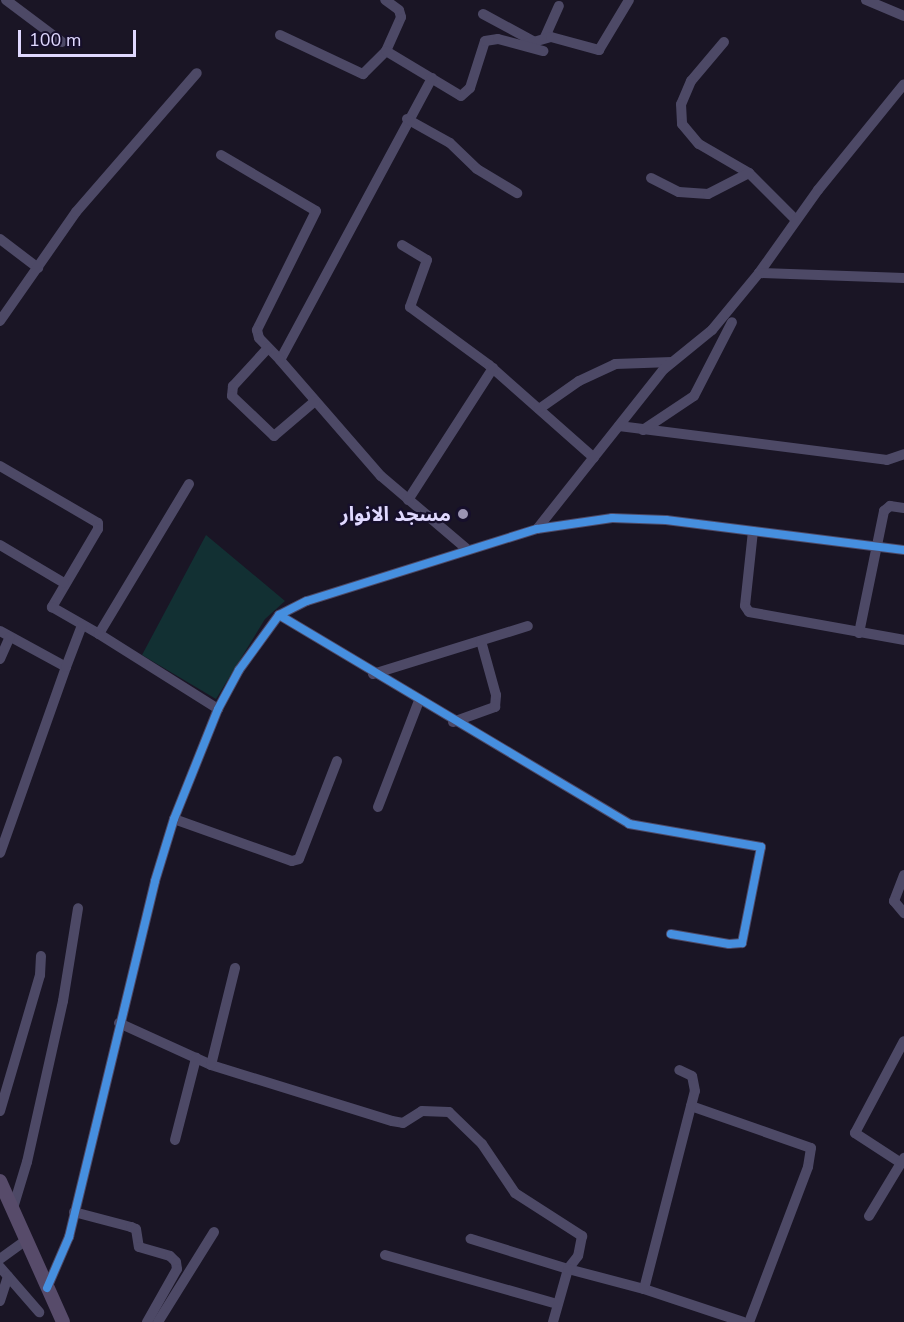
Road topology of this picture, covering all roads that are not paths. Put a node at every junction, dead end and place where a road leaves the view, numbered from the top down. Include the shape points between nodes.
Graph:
1 (6, 0) edge
2 (385, 0) edge
3 (629, 0) edge
4 (866, 0) edge
5 (559, 6) dead end
6 (483, 14) dead end
7 (904, 16) edge
8 (280, 35) dead end
9 (545, 37) junction
10 (63, 42) dead end
11 (724, 42) dead end
12 (528, 43) junction
13 (386, 51) junction
14 (543, 51) dead end
15 (197, 73) dead end
16 (432, 78) junction
17 (904, 84) edge
18 (407, 119) junction
19 (221, 154) dead end
20 (749, 174) junction
21 (651, 178) dead end
22 (517, 193) dead end
23 (796, 220) junction
24 (0, 239) edge
25 (402, 245) dead end
26 (38, 268) junction
27 (759, 273) junction
28 (904, 278) edge
29 (0, 321) edge
30 (732, 322) dead end
31 (268, 348) junction
32 (280, 360) junction
33 (672, 362) junction
34 (492, 368) junction
35 (315, 401) junction
36 (539, 409) junction
37 (620, 426) junction
38 (643, 430) junction
39 (904, 454) edge
40 (594, 458) junction
41 (0, 466) edge
42 (189, 484) dead end
43 (408, 500) junction
44 (904, 508) edge
45 (537, 529) junction
46 (753, 531) junction
47 (0, 545) edge
48 (876, 546) junction
49 (468, 550) junction
50 (904, 550) edge
51 (64, 583) junction
52 (279, 615) junction
53 (82, 625) junction
54 (528, 626) dead end
55 (0, 631) edge
56 (859, 633) junction
57 (99, 634) junction
58 (10, 637) junction
59 (904, 640) edge
60 (482, 641) junction
61 (0, 659) edge
62 (66, 667) junction
63 (373, 674) junction
64 (419, 702) junction
65 (218, 709) junction
66 (453, 722) junction
67 (337, 761) dead end
68 (378, 807) dead end
69 (174, 819) junction
70 (0, 853) edge
71 (904, 875) edge
72 (78, 908) dead end
73 (904, 913) edge
74 (670, 934) dead end
75 (41, 956) dead end
76 (235, 968) dead end
77 (119, 1023) junction
78 (903, 1044) edge
79 (196, 1058) junction
80 (211, 1065) junction
81 (679, 1070) dead end
82 (691, 1106) junction
83 (0, 1111) edge
84 (175, 1140) dead end
85 (902, 1160) edge
86 (0, 1181) edge
87 (13, 1208) junction
88 (74, 1212) junction
89 (870, 1216) dead end
90 (214, 1232) dead end
91 (471, 1239) dead end
92 (26, 1240) junction
93 (385, 1255) dead end
94 (0, 1259) edge
95 (0, 1267) edge
96 (568, 1269) junction
97 (8, 1276) junction
98 (47, 1288) junction
99 (644, 1289) junction
100 (0, 1301) edge
101 (557, 1304) junction
102 (39, 1312) dead end
103 (63, 1322) edge
104 (147, 1322) edge
105 (158, 1322) edge
106 (553, 1322) edge
107 (743, 1322) edge
108 (750, 1322) edge

1 - 10 street
2 - 13 street via 401,13
3 - 9 street via 599,50
4 - 7 street
5 - 9 street
6 - 12 street
8 - 13 street via 359,75 368,72
9 - 12 street
11 - 20 street via 691,81 681,104 682,124 699,144
12 - 14 street
12 - 16 street via 493,38 485,41 464,96
13 - 16 street
15 - 26 street via 76,212
16 - 18 street
17 - 23 street
18 - 22 street via 450,143 477,169
18 - 32 street
19 - 31 street via 316,211 260,323 259,338
20 - 21 street via 708,194 679,192
20 - 23 street
23 - 27 street
24 - 26 street
25 - 34 street via 427,260 410,307
26 - 29 street
27 - 28 street
27 - 33 street via 712,330
30 - 38 street via 694,396
31 - 32 street
31 - 35 street via 233,386 232,396 274,436
32 - 35 street
33 - 36 street via 615,364 579,381
33 - 37 street
34 - 36 street
34 - 43 street
35 - 43 street via 359,453
36 - 40 street
37 - 38 street
37 - 40 street
38 - 39 street via 887,460
40 - 45 street
41 - 51 street via 98,523 99,528
42 - 57 street
43 - 49 street
44 - 48 street via 886,508
45 - 46 street via 635,517
45 - 49 street
46 - 48 street
46 - 56 street via 746,610 776,620
47 - 51 street
48 - 50 street
48 - 56 street
49 - 52 street via 307,601
51 - 53 street via 52,607
52 - 63 street
52 - 65 street via 239,670
53 - 57 street
53 - 62 street
54 - 60 street
55 - 58 street
56 - 59 street
57 - 65 street
58 - 61 street
58 - 62 street
60 - 63 street
60 - 66 street via 496,695 495,707
62 - 70 street
63 - 64 street
64 - 66 street
64 - 68 street
65 - 69 street
66 - 74 street via 628,824 761,847 742,943
67 - 69 street via 299,859 292,861
69 - 77 street
71 - 73 street via 894,901
72 - 87 street via 63,1001
75 - 83 street via 40,975
76 - 80 street
77 - 79 street
77 - 88 street
78 - 85 street via 855,1133
79 - 80 street
79 - 84 street
80 - 96 street via 392,1121 403,1123 422,1111 448,1112 482,1144 515,1193 578,1230 582,1245
81 - 82 street via 695,1082
82 - 99 street
82 - 108 street via 811,1148 808,1167
85 - 89 street
86 - 87 main road
87 - 92 main road
88 - 98 street via 65,1251
88 - 104 street via 136,1229 136,1244 170,1256 176,1262 177,1269
90 - 105 street
91 - 96 street
92 - 94 street
92 - 98 main road
93 - 101 street
95 - 97 street
96 - 99 street
96 - 101 street
97 - 100 street
97 - 102 street
98 - 103 main road
99 - 107 street
101 - 106 street

